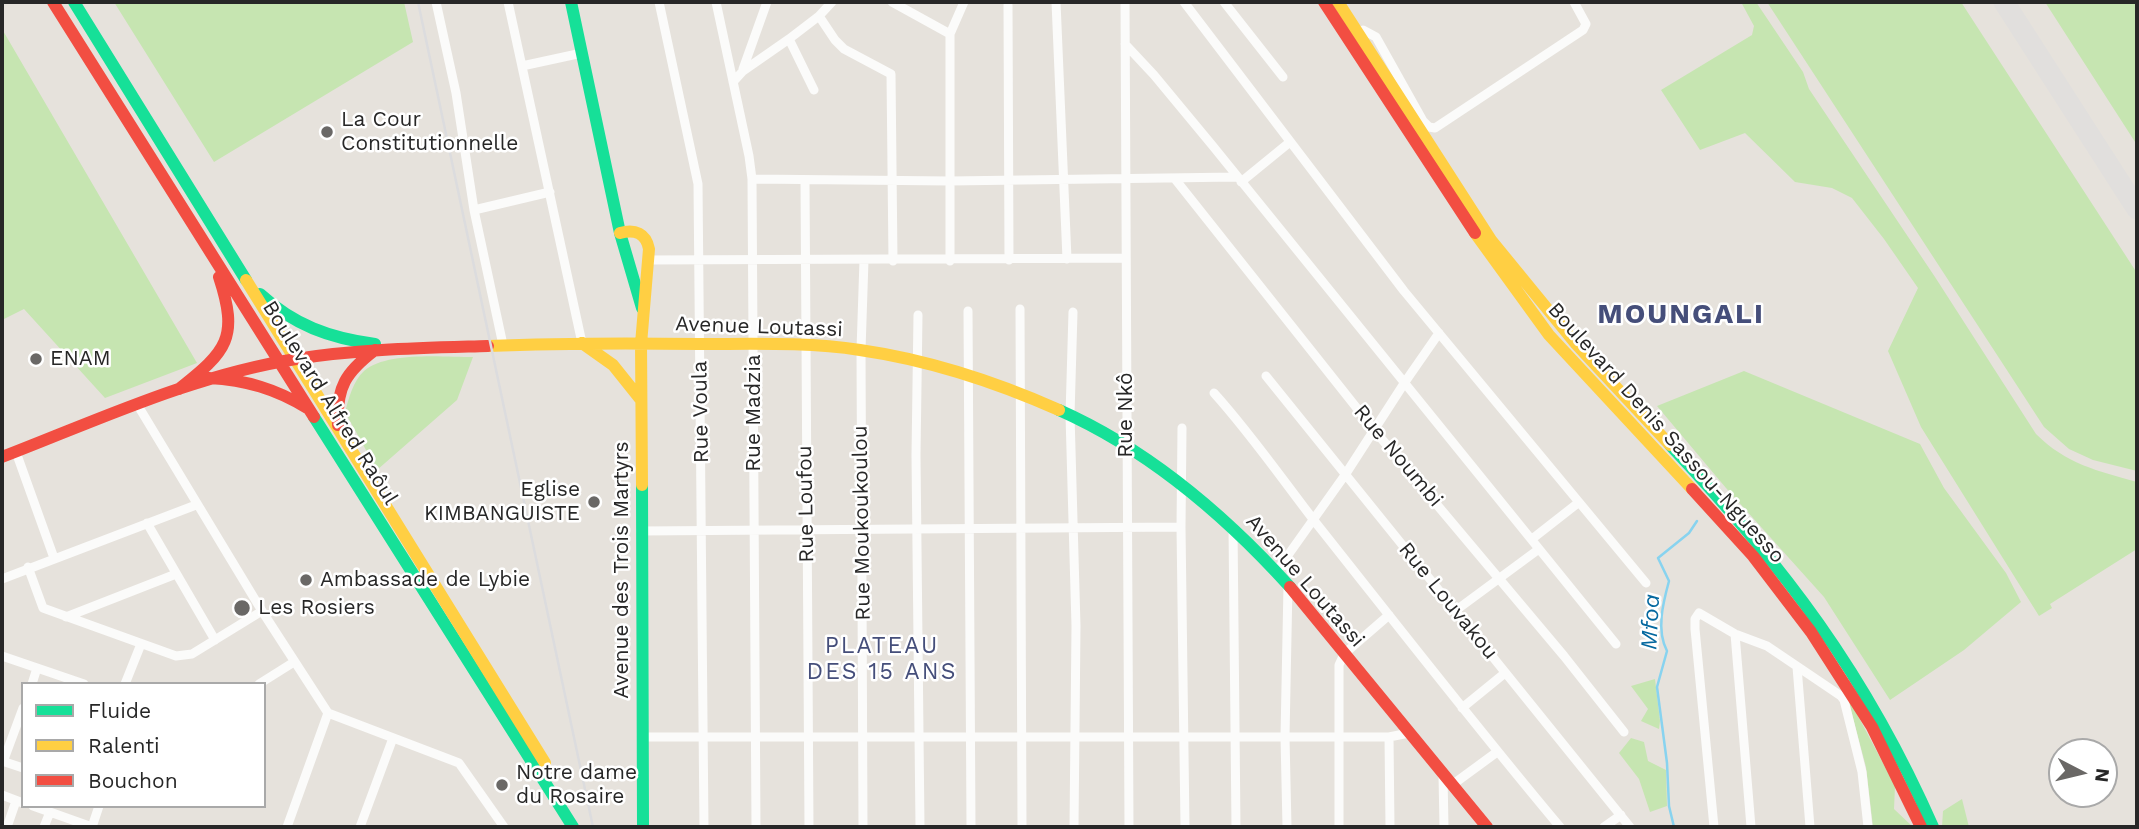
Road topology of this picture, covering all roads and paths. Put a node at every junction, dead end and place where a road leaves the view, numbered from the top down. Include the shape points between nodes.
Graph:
1 (53, 2) edge
2 (74, 2) edge
3 (436, 2) edge
4 (509, 2) edge
5 (571, 2) edge
6 (660, 2) edge
7 (716, 2) edge
8 (767, 2) edge
9 (832, 2) edge
10 (964, 2) edge
11 (1056, 2) edge
12 (1125, 2) edge
13 (1184, 2) edge
14 (1224, 2) edge
15 (1324, 2) edge
16 (1338, 2) edge
17 (1345, 2) edge
18 (1574, 2) edge
19 (898, 3) edge
20 (1008, 5) dead end
21 (819, 16) junction
22 (1361, 31) junction
23 (950, 34) junction
24 (789, 39) junction
25 (1125, 44) junction
26 (582, 53) junction
27 (522, 66) junction
28 (743, 71) junction
29 (1283, 77) dead end
30 (733, 82) junction
31 (814, 90) dead end
32 (1290, 142) junction
33 (1065, 178) junction
34 (1125, 178) junction
35 (752, 179) junction
36 (1175, 179) junction
37 (891, 180) junction
38 (1008, 180) junction
39 (1239, 180) junction
40 (805, 181) junction
41 (950, 181) junction
42 (550, 192) junction
43 (474, 210) junction
44 (621, 233) junction
45 (209, 249) junction
46 (805, 258) junction
47 (1126, 258) junction
48 (700, 259) junction
49 (1067, 259) junction
50 (649, 260) junction
51 (752, 260) junction
52 (864, 260) junction
53 (1009, 260) junction
54 (893, 261) junction
55 (950, 261) junction
56 (246, 281) junction
57 (1020, 309) dead end
58 (968, 311) dead end
59 (644, 312) junction
60 (1073, 312) dead end
61 (918, 315) dead end
62 (1439, 333) junction
63 (582, 343) junction
64 (701, 343) junction
65 (753, 343) junction
66 (641, 344) junction
67 (804, 344) junction
68 (503, 345) junction
69 (375, 347) junction
70 (861, 350) junction
71 (293, 356) junction
72 (279, 359) junction
73 (917, 362) junction
74 (967, 374) junction
75 (1266, 376) dead end
76 (209, 378) junction
77 (1405, 382) junction
78 (179, 389) junction
79 (1019, 393) junction
80 (1214, 393) dead end
81 (641, 400) junction
82 (137, 404) junction
83 (312, 411) junction
84 (1070, 415) junction
85 (1182, 428) dead end
86 (338, 430) junction
87 (1375, 431) junction
88 (1126, 446) junction
89 (16, 452) junction
90 (2, 457) edge
91 (1345, 475) junction
92 (1181, 483) junction
93 (1578, 503) junction
94 (196, 505) junction
95 (1313, 519) junction
96 (147, 523) junction
97 (1126, 527) junction
98 (1181, 527) junction
99 (1233, 527) junction
100 (807, 528) junction
101 (968, 528) junction
102 (1020, 528) junction
103 (1072, 528) junction
104 (861, 529) junction
105 (916, 529) junction
106 (755, 530) junction
107 (641, 531) junction
108 (703, 531) junction
109 (1532, 539) junction
110 (1539, 549) junction
111 (54, 558) junction
112 (28, 567) junction
113 (1276, 572) junction
114 (176, 574) junction
115 (1498, 578) junction
116 (2, 579) edge
117 (1646, 583) dead end
118 (1288, 585) junction
119 (261, 611) junction
120 (1455, 611) junction
121 (1389, 615) junction
122 (66, 617) junction
123 (1735, 635) junction
124 (215, 640) junction
125 (141, 644) junction
126 (1616, 644) dead end
127 (1344, 654) junction
128 (2, 656) edge
129 (294, 662) junction
130 (1797, 667) junction
131 (37, 668) junction
132 (1505, 673) junction
133 (33, 682) edge
134 (72, 682) edge
135 (126, 682) edge
136 (262, 682) edge
137 (1462, 708) junction
138 (21, 713) edge
139 (328, 713) junction
140 (1624, 732) dead end
141 (1409, 733) junction
142 (703, 736) junction
143 (757, 736) junction
144 (863, 736) junction
145 (970, 736) junction
146 (642, 737) junction
147 (808, 737) junction
148 (919, 737) junction
149 (1021, 737) junction
150 (1074, 737) junction
151 (1129, 737) junction
152 (1182, 737) junction
153 (1285, 737) junction
154 (1338, 737) junction
155 (1390, 737) junction
156 (393, 738) junction
157 (1234, 739) junction
158 (1497, 752) junction
159 (3, 762) edge
160 (21, 767) edge
161 (1447, 780) junction
162 (2, 795) edge
163 (19, 802) edge
164 (1918, 807) junction
165 (39, 808) edge
166 (99, 808) edge
167 (50, 812) junction
168 (1621, 815) junction
169 (87, 826) edge
170 (7, 827) edge
171 (44, 827) edge
172 (287, 827) edge
173 (360, 827) edge
174 (504, 827) edge
175 (577, 827) edge
176 (643, 827) edge
177 (704, 827) edge
178 (757, 827) edge
179 (808, 827) edge
180 (863, 827) edge
181 (920, 827) edge
182 (971, 827) edge
183 (1022, 827) edge
184 (1074, 827) edge
185 (1129, 827) edge
186 (1185, 827) edge
187 (1236, 827) edge
188 (1287, 827) edge
189 (1339, 827) edge
190 (1390, 827) edge
191 (1444, 827) edge
192 (1487, 827) edge
193 (1560, 827) edge
194 (1604, 827) edge
195 (1630, 827) edge
196 (1714, 827) edge
197 (1751, 827) edge
198 (1810, 827) edge
199 (1868, 827) edge
200 (1921, 827) edge
201 (1933, 827) edge

1 - 45 main road, Boulevard Alfred Raôul
2 - 56 main road, Boulevard Alfred Raôul
3 - 43 street
4 - 27 street
5 - 26 main road, Avenue des Trois Martyrs
6 - 48 street, Rue Voula via 698,184
7 - 30 street, Rue Madzia
8 - 28 street
9 - 21 street
10 - 23 street
11 - 33 street
12 - 25 street, Rue Nkô
13 - 32 street
14 - 29 street
15 - 164 main road, Boulevard Denis Sassou-Nguesso via 1480,243 1549,335 1753,556 1811,632
16 - 22 main road, Boulevard Denis Sassou-Nguesso
17 - 22 street
18 - 22 street via 1586,24 1583,30 1435,128 1423,121 1380,43 1373,34
19 - 23 street
20 - 38 street
21 - 24 street
21 - 37 street via 844,48 891,74
22 - 164 main road, Boulevard Denis Sassou-Nguesso via 1479,223 1518,275 1761,546 1829,635 1883,721
23 - 41 street
24 - 28 street
24 - 31 street
25 - 34 street, Rue Nkô
25 - 39 street
26 - 27 street
26 - 44 main road, Avenue des Trois Martyrs
27 - 42 street
28 - 30 street
30 - 35 street, Rue Madzia
32 - 39 street
32 - 62 street
33 - 34 street
33 - 38 street
33 - 49 street
34 - 36 street
34 - 47 street, Rue Nkô
35 - 40 street
35 - 51 street, Rue Madzia
36 - 39 street
36 - 87 street, Rue Noumbi
37 - 40 street
37 - 41 street
37 - 54 street
38 - 41 street
38 - 53 street
39 - 77 street
40 - 46 street, Rue Loufou
41 - 55 street
42 - 43 street
42 - 63 street
43 - 68 street
44 - 50 main road via 631,230 646,236
44 - 59 main road, Avenue des Trois Martyrs
45 - 72 main road, Boulevard Alfred Raôul
45 - 78 main road via 228,301 229,336 205,370
46 - 51 street
46 - 52 street
46 - 67 street, Rue Loufou
47 - 49 street
47 - 88 street, Rue Nkô
48 - 50 street
48 - 51 street
48 - 64 street, Rue Voula
49 - 53 street
50 - 59 main road, Avenue des Trois Martyrs
51 - 65 street, Rue Madzia
52 - 54 street
52 - 70 street, Rue Moukoukoulou
53 - 55 street
54 - 55 street
56 - 69 main road via 282,312 314,331
56 - 71 main road, Boulevard Alfred Raôul
57 - 79 street
58 - 74 street
59 - 66 main road, Avenue des Trois Martyrs
60 - 84 street
61 - 73 street
62 - 77 street
62 - 93 street
63 - 66 main road, Avenue Loutassi
63 - 68 main road, Avenue Loutassi
63 - 81 main road via 613,365
64 - 65 main road, Avenue Loutassi
64 - 66 main road, Avenue Loutassi
64 - 108 street, Rue Voula
65 - 67 main road, Avenue Loutassi
65 - 106 street, Rue Madzia
66 - 81 main road, Avenue des Trois Martyrs
67 - 70 main road, Avenue Loutassi
67 - 100 street, Rue Loufou
68 - 69 main road, Avenue Loutassi
69 - 71 main road, Avenue Loutassi
69 - 86 main road via 342,383 336,408
70 - 73 main road, Avenue Loutassi
70 - 104 street, Rue Moukoukoulou
71 - 72 main road, Avenue Loutassi
71 - 86 main road, Boulevard Alfred Raôul
72 - 76 main road, Avenue Loutassi
72 - 83 main road, Boulevard Alfred Raôul
73 - 74 main road, Avenue Loutassi
73 - 105 street
74 - 79 main road, Avenue Loutassi
74 - 101 street
75 - 91 street, Rue Louvakou
76 - 78 main road, Avenue Loutassi
76 - 83 main road via 271,387
77 - 87 street
77 - 109 street
78 - 82 main road, Avenue Loutassi
79 - 84 main road, Avenue Loutassi
79 - 102 street
80 - 95 street
81 - 107 main road, Avenue des Trois Martyrs
82 - 89 main road, Avenue Loutassi
82 - 94 street
83 - 175 main road, Boulevard Alfred Raôul
84 - 88 main road, Avenue Loutassi
84 - 103 street
85 - 92 street
86 - 175 main road, Boulevard Alfred Raôul via 573,808
87 - 91 street
87 - 115 street, Rue Noumbi
88 - 92 main road, Avenue Loutassi
88 - 97 street, Rue Nkô
89 - 90 main road, Avenue Loutassi
89 - 111 street
91 - 95 street
91 - 120 street, Rue Louvakou
92 - 98 street
92 - 99 main road, Avenue Loutassi
93 - 109 street
93 - 117 street
94 - 96 street
94 - 119 street
95 - 113 street
95 - 121 street
96 - 111 street
96 - 114 street
97 - 98 street
97 - 103 street
97 - 151 street, Rue Nkô
98 - 152 street
99 - 113 main road, Avenue Loutassi
99 - 157 street
100 - 104 street
100 - 106 street
100 - 147 street, Rue Loufou
101 - 102 street
101 - 105 street
101 - 145 street
102 - 103 street
102 - 149 street
103 - 150 street
104 - 105 street
104 - 144 street, Rue Moukoukoulou
105 - 148 street
106 - 108 street
106 - 143 street, Rue Madzia
107 - 108 street
107 - 146 main road, Avenue des Trois Martyrs
108 - 142 street, Rue Voula
109 - 110 street
110 - 115 street
110 - 126 street
111 - 112 street
112 - 116 street
112 - 122 street via 41,606
113 - 118 main road, Avenue Loutassi
114 - 122 street
114 - 124 street
115 - 120 street
115 - 140 street, Rue Noumbi
118 - 127 main road, Avenue Loutassi
118 - 153 street
119 - 124 street
119 - 129 street
120 - 132 street, Rue Louvakou
121 - 127 street
121 - 137 street
122 - 125 street
123 - 130 street via 1767,646
123 - 196 street via 1697,615
123 - 197 street
124 - 125 street via 184,656
125 - 135 street
127 - 141 main road, Avenue Loutassi
127 - 154 street via 1339,665
128 - 131 street
129 - 136 street
129 - 139 street
130 - 198 street
130 - 199 street via 1844,701 1863,772
131 - 133 street
131 - 134 street
132 - 137 street
132 - 168 street, Rue Louvakou
137 - 158 street
138 - 159 street
139 - 156 street
139 - 172 street
141 - 155 street
141 - 161 main road, Avenue Loutassi
142 - 143 street
142 - 146 street
142 - 177 street, Rue Voula
143 - 147 street
143 - 178 street, Rue Madzia
144 - 147 street
144 - 148 street
144 - 180 street, Rue Moukoukoulou
145 - 148 street
145 - 149 street
145 - 182 street
146 - 176 main road, Avenue des Trois Martyrs
147 - 179 street, Rue Loufou
148 - 181 street
149 - 150 street
149 - 183 street
150 - 151 street
150 - 184 street
151 - 152 street
151 - 185 street, Rue Nkô
152 - 157 street
152 - 186 street
153 - 154 street
153 - 157 street
153 - 188 street
154 - 155 street
154 - 189 street
155 - 190 street
156 - 173 street
156 - 174 street via 459,763
157 - 187 street
158 - 161 street
158 - 193 street
159 - 160 street
161 - 191 street
161 - 192 main road, Avenue Loutassi
162 - 163 street
163 - 170 street
164 - 200 main road, Boulevard Denis Sassou-Nguesso
164 - 201 main road, Boulevard Denis Sassou-Nguesso
165 - 167 street
166 - 169 street
167 - 169 street
167 - 171 street
168 - 194 street
168 - 195 street, Rue Louvakou

